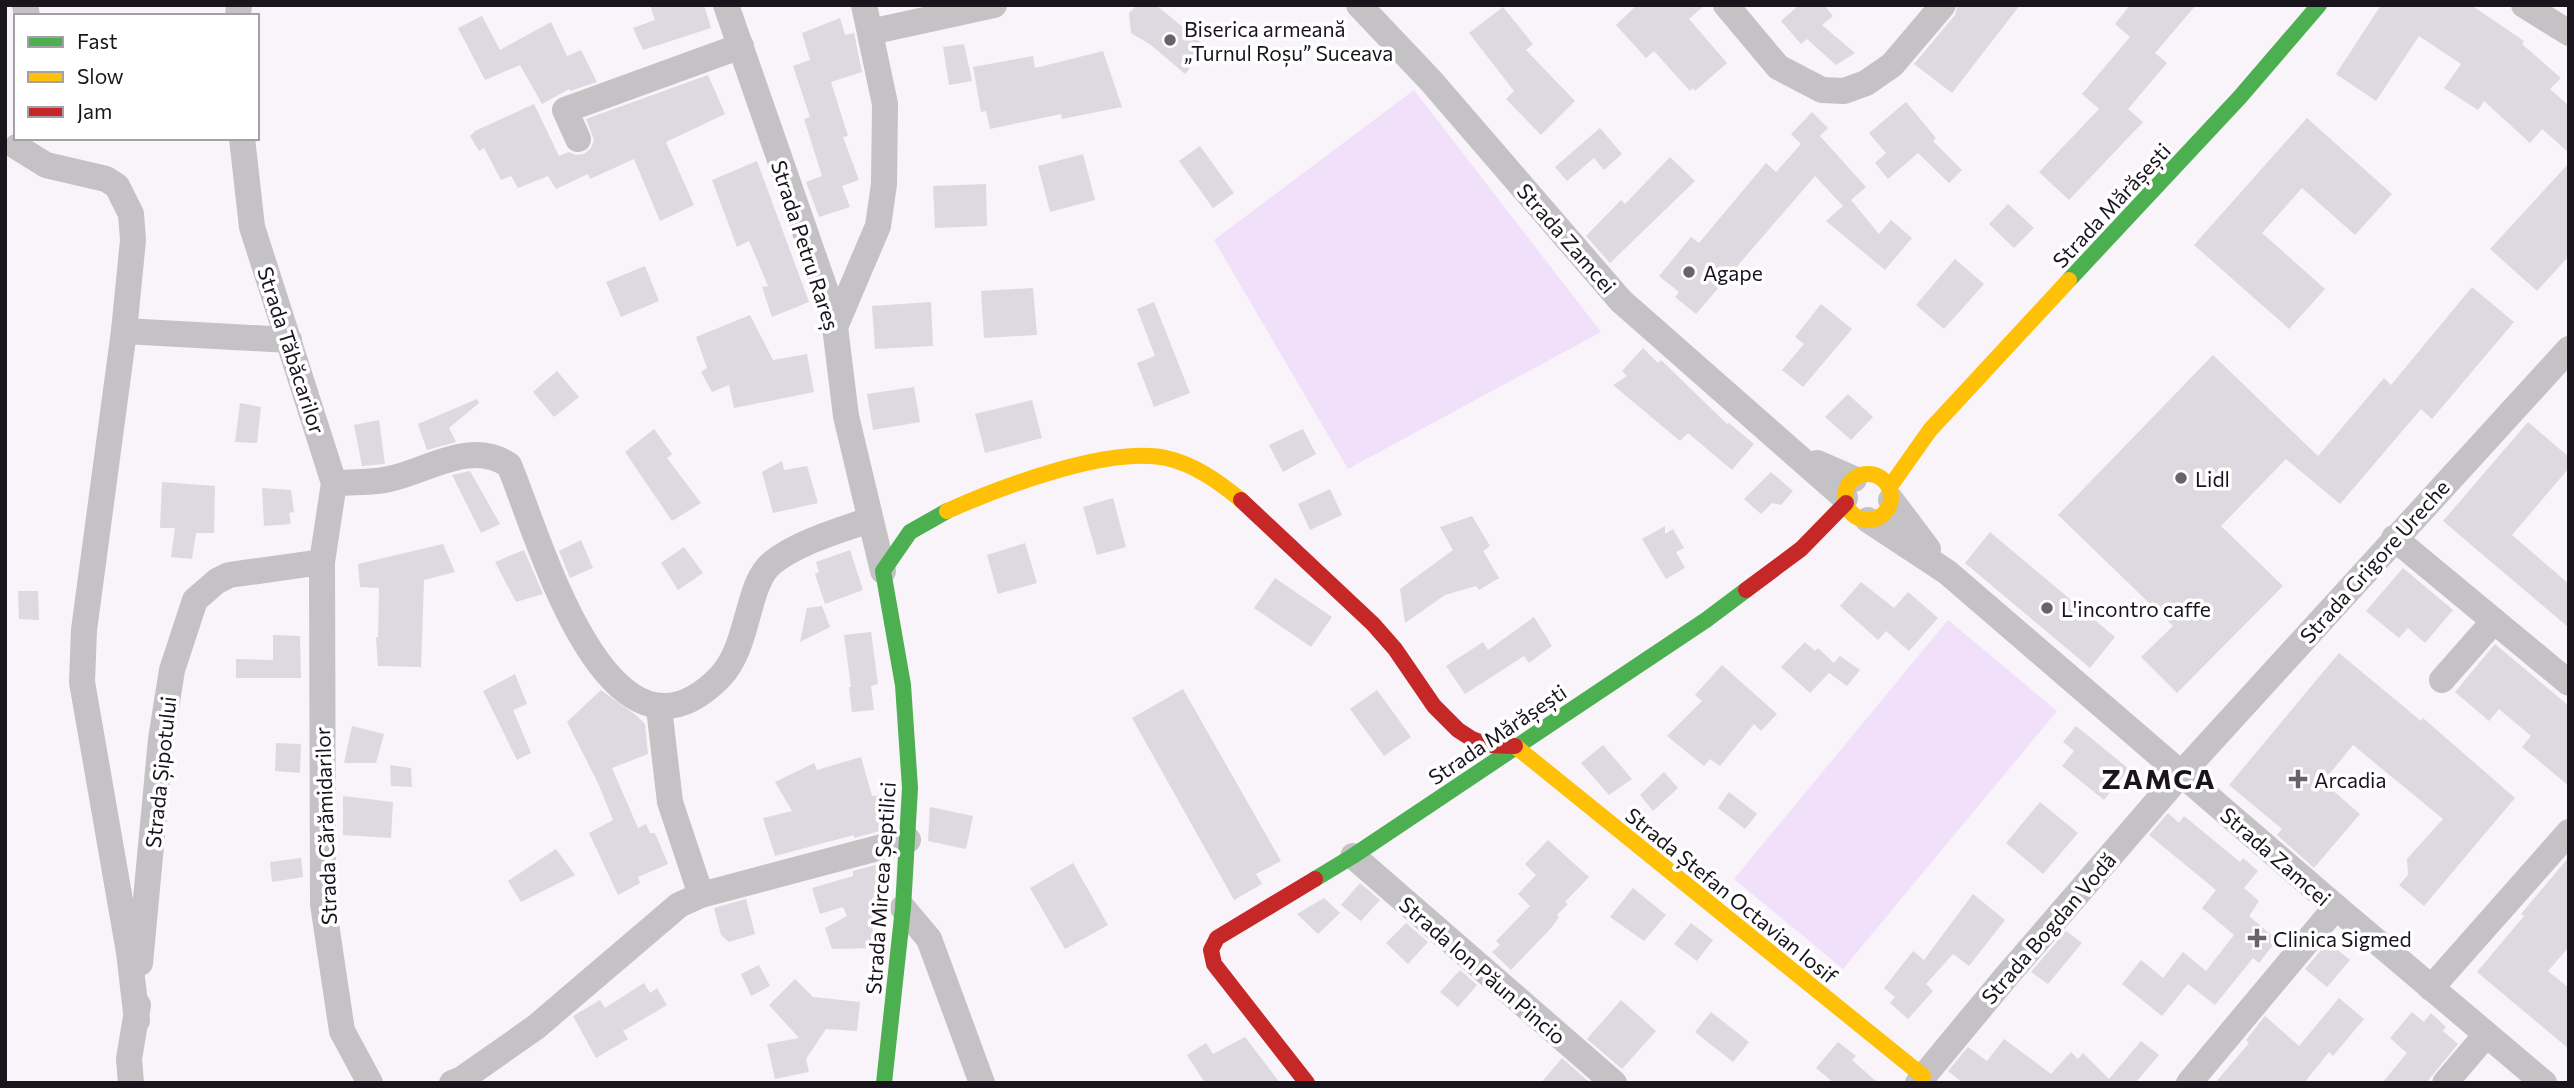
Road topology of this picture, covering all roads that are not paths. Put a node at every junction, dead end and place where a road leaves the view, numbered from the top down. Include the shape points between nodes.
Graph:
1 (726, 5) edge
2 (864, 5) edge
3 (995, 5) edge
4 (1359, 5) edge
5 (1726, 5) edge
6 (1943, 5) edge
7 (2319, 5) edge
8 (2531, 10) edge
9 (870, 32) junction
10 (2569, 33) edge
11 (741, 46) junction
12 (578, 139) dead end
13 (242, 140) edge
14 (14, 149) edge
15 (835, 327) junction
16 (124, 331) junction
17 (289, 340) junction
18 (2569, 349) edge
19 (1930, 430) junction
20 (334, 483) junction
21 (1890, 494) junction
22 (1857, 499) junction
23 (869, 520) junction
24 (2394, 538) junction
25 (322, 562) junction
26 (883, 571) junction
27 (1947, 572) junction
28 (2494, 621) junction
29 (2442, 681) dead end
30 (2569, 683) edge
31 (659, 708) junction
32 (1515, 746) junction
33 (2181, 775) junction
34 (2569, 832) edge
35 (908, 840) junction
36 (1353, 856) junction
37 (701, 895) junction
38 (2336, 907) junction
39 (903, 908) junction
40 (2431, 988) junction
41 (136, 1021) junction
42 (2486, 1035) junction
43 (1921, 1079) edge
44 (131, 1083) edge
45 (370, 1083) edge
46 (452, 1083) edge
47 (884, 1083) edge
48 (982, 1083) edge
49 (1307, 1083) edge
50 (1614, 1083) edge
51 (2189, 1083) edge
52 (2445, 1083) edge
53 (2544, 1083) edge

1 - 11 street, Strada Petru Rareș
2 - 9 street
3 - 9 street
4 - 22 street, Strada Zamcei via 1432,81 1621,301 1793,452
5 - 6 street via 1778,67 1822,90 1844,91 1892,65
7 - 19 street, Strada Mărășești via 2240,97
8 - 10 street
9 - 15 street via 885,104 884,184 878,226
11 - 12 street via 565,110
11 - 15 street, Strada Petru Rareș
13 - 17 street, Strada Tăbăcarilor via 252,227
14 - 16 street via 46,165 106,179 117,186 131,214 133,240
15 - 23 street, Strada Petru Rareș via 846,416
16 - 17 street
16 - 41 street via 84,629 82,682 129,952
17 - 20 street, Strada Tăbăcarilor
18 - 24 street, Strada Grigore Ureche
19 - 21 street, Strada Mărășești
19 - 22 street, Strada Mărășești
20 - 25 street, Strada Tăbăcarilor
20 - 31 street via 388,480 465,455 488,454 509,465 559,596 600,667 632,697
21 - 22 street via 1885,482
21 - 22 street, Strada Mărășești via 1889,506 1881,516
21 - 27 street, Strada Zamcei
22 - 27 street, Strada Zamcei
22 - 32 street, Strada Mărășești via 1706,620
23 - 26 street, Strada Petru Rareș
23 - 31 street via 814,540 772,563 760,578 738,651 721,676 691,701
24 - 28 street
24 - 33 street, Strada Grigore Ureche
25 - 41 street, Strada Șipotului via 229,575 195,600 172,670 161,739
25 - 45 street, Strada Cărămidarilor via 323,904 342,1031
26 - 32 street via 909,533 924,522 991,494 1112,460 1166,458 1219,484 1360,610 1452,726 1488,744
26 - 35 street, Strada Mircea Șeptilici via 903,685
27 - 33 street, Strada Zamcei
28 - 29 street
28 - 30 street
31 - 37 street via 670,802
32 - 36 street, Strada Mărășești
32 - 43 street, Strada Ștefan Octavian Iosif
33 - 38 street, Strada Zamcei
33 - 43 street, Strada Bogdan Vodă
34 - 40 street
35 - 37 street
35 - 39 street, Strada Mircea Șeptilici
36 - 49 street, Strada Mărășești via 1224,932 1211,945 1214,964
36 - 50 street, Strada Ion Păun Pincio
37 - 46 street via 679,905 536,1027
38 - 40 street, Strada Zamcei
38 - 51 street
39 - 47 street, Strada Mircea Șeptilici
39 - 48 street via 929,939
40 - 42 street, Strada Zamcei
41 - 44 street, Strada Șipotului via 129,1059
42 - 52 street
42 - 53 street, Strada Zamcei

